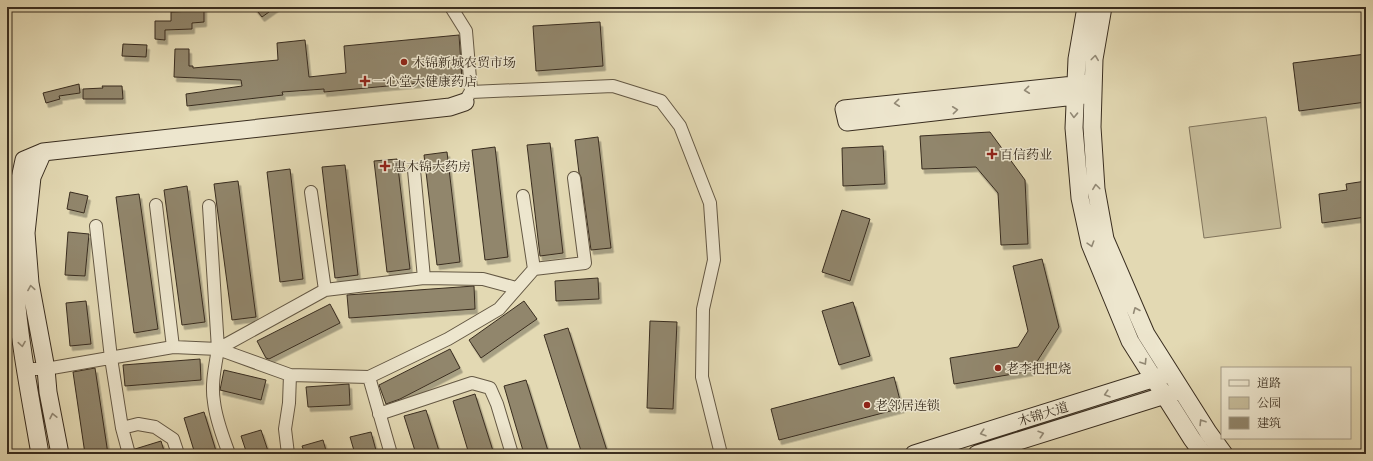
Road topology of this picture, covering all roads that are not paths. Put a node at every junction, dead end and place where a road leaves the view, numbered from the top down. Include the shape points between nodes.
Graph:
1 (451, 7) edge
2 (1086, 7) edge
3 (1103, 7) edge
4 (1093, 89) junction
5 (1075, 91) junction
6 (468, 97) junction
7 (43, 152) junction
8 (414, 170) dead end
9 (574, 178) dead end
10 (311, 192) dead end
11 (523, 196) dead end
12 (156, 204) dead end
13 (209, 206) dead end
14 (96, 226) dead end
15 (534, 269) junction
16 (424, 278) junction
17 (516, 288) junction
18 (325, 290) junction
19 (173, 347) junction
20 (218, 349) junction
21 (111, 358) junction
22 (26, 369) junction
23 (46, 369) junction
24 (1171, 374) junction
25 (290, 375) junction
26 (369, 377) junction
27 (1154, 379) junction
28 (1181, 390) junction
29 (1164, 395) junction
30 (379, 414) junction
31 (122, 428) junction
32 (40, 454) edge
33 (60, 454) edge
34 (129, 454) edge
35 (178, 454) edge
36 (229, 454) edge
37 (288, 454) edge
38 (391, 454) edge
39 (512, 454) edge
40 (721, 454) edge
41 (914, 454) edge
42 (977, 454) edge
43 (1203, 454) edge
44 (1224, 454) edge

1 - 6 street via 466,32
2 - 5 street via 1077,59
4 -> 3 street via 1094,60
4 - 5 street
24 -> 4 street via 1146,334 1105,239 1096,189 1092,127
5 -> 5 street via 844,109 847,122
5 -> 27 street via 1074,128 1080,198 1090,244 1130,341
6 - 7 street via 450,106
6 - 40 street via 613,86 662,101 680,126 710,203 714,260 703,310 702,377
7 -> 22 street via 24,160 19,177 12,230 14,291
23 -> 7 street via 30,283 26,233 32,177
8 - 16 street
9 - 15 street via 585,263
10 - 18 street
11 - 15 street
12 - 19 street
13 - 20 street
14 - 21 street
15 - 17 street
16 - 17 street via 483,279
16 - 18 street
17 - 26 street via 499,309 448,339
18 - 20 street
19 - 20 street
19 - 21 street
20 - 25 street
20 - 36 street via 213,402
21 - 23 street
21 - 31 street
22 - 23 street
22 - 32 street
33 -> 23 street
24 - 27 street, 木锦大道
24 - 28 street
25 - 26 street
25 - 37 street via 285,429
26 - 30 street
27 - 29 street
27 -> 41 street, 木锦大道
28 - 29 street, 木锦大道
44 -> 28 street
42 -> 29 street, 木锦大道
29 - 43 street
30 - 38 street
30 - 39 street via 472,383 484,386 490,388 497,404
31 - 34 street
31 - 35 street via 138,424 155,427 173,438

